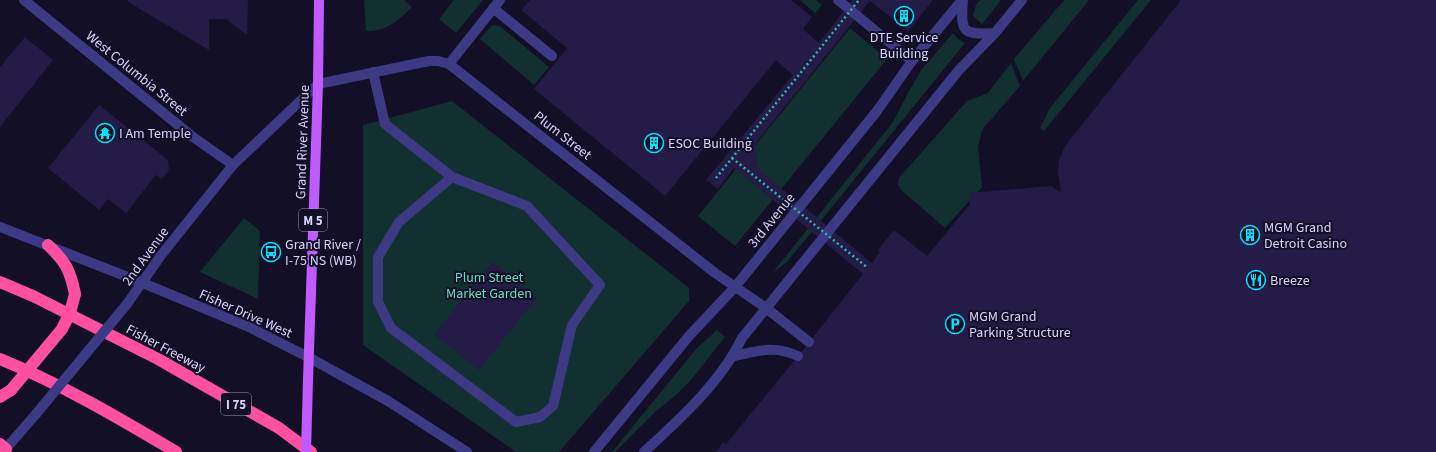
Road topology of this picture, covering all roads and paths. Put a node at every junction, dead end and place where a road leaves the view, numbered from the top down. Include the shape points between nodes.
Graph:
1 (24, 0) edge
2 (319, 0) edge
3 (500, 0) edge
4 (838, 0) edge
5 (859, 0) edge
6 (963, 0) edge
7 (1022, 0) edge
8 (494, 8) junction
9 (995, 33) junction
10 (552, 56) dead end
11 (912, 61) junction
12 (449, 64) junction
13 (373, 72) junction
14 (318, 84) junction
15 (732, 158) junction
16 (233, 165) junction
17 (452, 177) junction
18 (716, 178) dead end
19 (0, 227) edge
20 (48, 245) junction
21 (868, 268) dead end
22 (0, 282) edge
23 (143, 283) junction
24 (735, 287) junction
25 (766, 308) junction
26 (810, 342) dead end
27 (734, 356) junction
28 (798, 356) dead end
29 (308, 357) junction
30 (0, 359) edge
31 (0, 397) edge
32 (4, 449) edge
33 (176, 452) edge
34 (306, 452) edge
35 (311, 452) edge
36 (467, 452) edge
37 (594, 452) edge
38 (644, 452) edge

1 - 16 street, West Columbia Street via 193,137
2 - 14 main road, Grand River Avenue / M 5
3 - 8 street
4 - 11 street
5 - 15 path, bridge
6 - 9 street, 3rd Avenue via 962,16 966,30 976,34
6 - 11 street, 3rd Avenue
7 - 9 street
8 - 10 street
8 - 12 street
9 - 25 street via 959,70
11 - 24 street, 3rd Avenue via 877,111
12 - 13 street, Plum Street via 429,61
12 - 24 street, Plum Street
13 - 14 street, Plum Street
13 - 17 street via 385,124
14 - 16 street, 2nd Avenue
14 - 29 main road, Grand River Avenue / M 5
15 - 18 path, bridge
15 - 21 path, bridge
16 - 23 street, 2nd Avenue via 162,254
17 - 17 street via 527,206 600,284 572,325 554,406 540,417 516,422 391,328 378,302 378,257 399,222
19 - 20 street, Fisher Drive West
20 - 23 street, Fisher Drive West
20 - 31 highway, bridge via 61,257 71,274 75,294 70,313 62,329 12,390
22 - 35 highway, Fisher Freeway / I 75 via 33,296 158,360 279,428
23 - 29 street, Fisher Drive West via 251,328
23 - 32 street, 2nd Avenue, bridge via 36,414
24 - 25 street, Plum Street
24 - 37 street, 3rd Avenue via 689,336
25 - 26 street, Plum Street
25 - 27 street via 742,338
27 - 28 street via 766,349 786,351
27 - 38 street via 687,412
29 - 34 main road, Grand River Avenue / M 5, bridge
29 - 36 street, Fisher Drive West via 388,400
30 - 33 highway via 118,417

